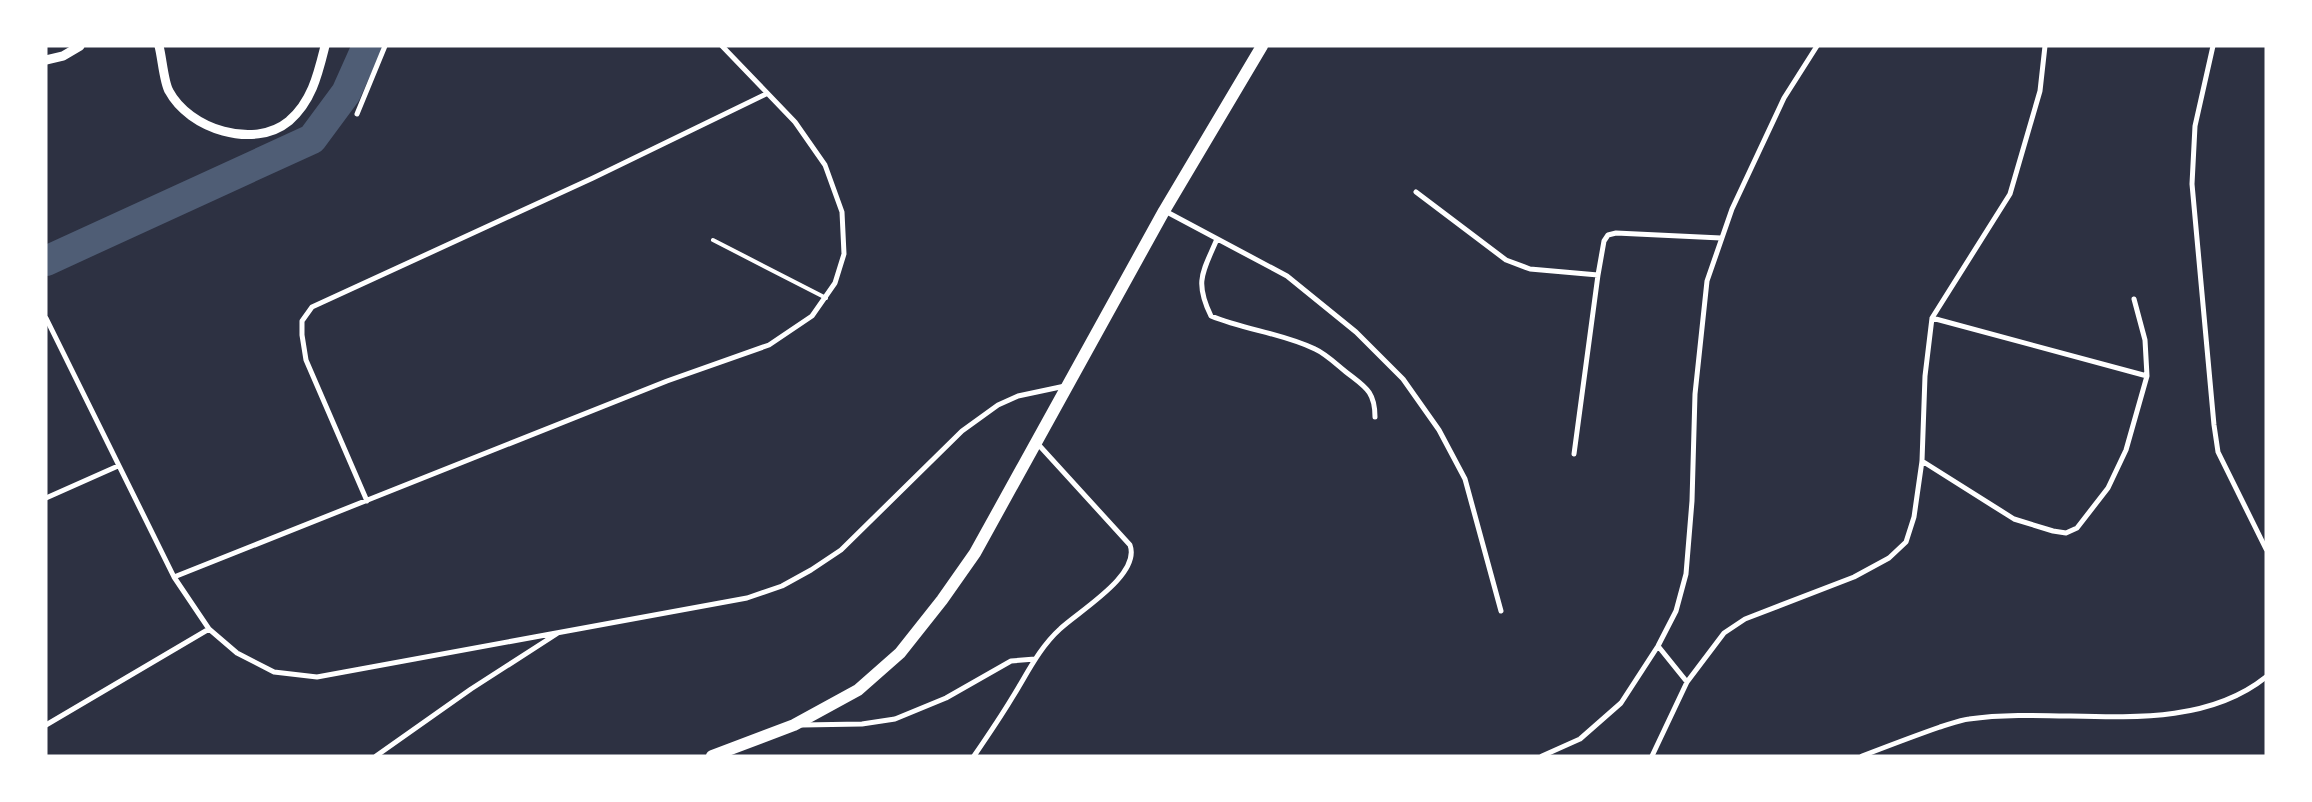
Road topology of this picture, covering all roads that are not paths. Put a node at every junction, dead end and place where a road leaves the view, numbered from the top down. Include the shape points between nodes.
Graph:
1 (80, 46) edge
2 (159, 46) edge
3 (325, 46) edge
4 (385, 46) edge
5 (722, 46) edge
6 (1262, 46) edge
7 (1817, 46) edge
8 (2045, 46) edge
9 (2213, 46) edge
10 (46, 60) edge
11 (766, 94) junction
12 (357, 114) dead end
13 (1416, 192) dead end
14 (1164, 211) junction
15 (1721, 238) junction
16 (1217, 239) junction
17 (713, 240) dead end
18 (1598, 275) junction
19 (826, 298) junction
20 (2134, 299) dead end
21 (46, 318) edge
22 (1932, 318) junction
23 (2147, 376) junction
24 (1066, 386) junction
25 (1375, 417) dead end
26 (1036, 442) junction
27 (1574, 454) dead end
28 (1922, 461) junction
29 (118, 466) junction
30 (46, 498) edge
31 (366, 501) junction
32 (2266, 548) edge
33 (174, 577) junction
34 (1501, 611) dead end
35 (209, 629) junction
36 (560, 631) junction
37 (1658, 646) junction
38 (1035, 659) junction
39 (2266, 677) edge
40 (1687, 682) junction
41 (46, 725) edge
42 (794, 725) junction
43 (376, 756) edge
44 (712, 756) edge
45 (974, 756) edge
46 (1542, 756) edge
47 (1652, 756) edge
48 (1862, 756) edge

1 - 10 street via 63,56
2 - 3 street via 168,89 179,106 191,116 218,129 241,135 274,129 295,115 314,88
4 - 12 street
5 - 11 street
6 - 14 main road
7 - 15 street via 1784,98
8 - 22 street via 2040,91 2010,194
9 - 32 street via 2195,126 2192,184 2214,425 2218,452
11 - 19 street via 795,122 825,165 842,212 844,254
11 - 31 street via 593,178 312,307 302,321 306,360
13 - 18 street via 1506,260 1530,268
14 - 16 street
14 - 24 main road
15 - 18 street via 1608,235
15 - 37 street via 1708,281 1695,394 1686,574 1676,611
16 - 25 street via 1201,277 1202,297 1212,316 1291,339 1316,350 1368,388 1375,402
16 - 34 street via 1287,276 1356,332 1402,379 1439,430 1465,479
17 - 19 lane
18 - 27 street
19 - 31 street via 812,316 769,344 667,381
20 - 23 street via 2145,340
21 - 29 street
22 - 23 street
22 - 28 street via 1925,376
23 - 28 street via 2126,450 2108,488 2078,528 2066,533 2052,532 2014,519
24 - 26 main road
24 - 36 street via 1018,396 998,405 962,431 841,550 782,586 747,598
26 - 38 street via 1133,552 1116,583 1059,630
26 - 42 main road via 975,553 900,653 858,690
28 - 40 street via 1914,517 1906,542 1889,558 1816,593 1745,619 1724,633
29 - 30 street
29 - 33 street
31 - 33 street
33 - 35 street
35 - 36 street via 237,653 274,672 317,677
35 - 41 street
36 - 43 street
37 - 40 street
37 - 46 street via 1620,703 1580,739
38 - 42 street via 1011,661 946,698 895,719 862,724
38 - 45 street
39 - 48 street via 2251,689 2212,706 2148,716 1968,719
40 - 47 street
42 - 44 main road

